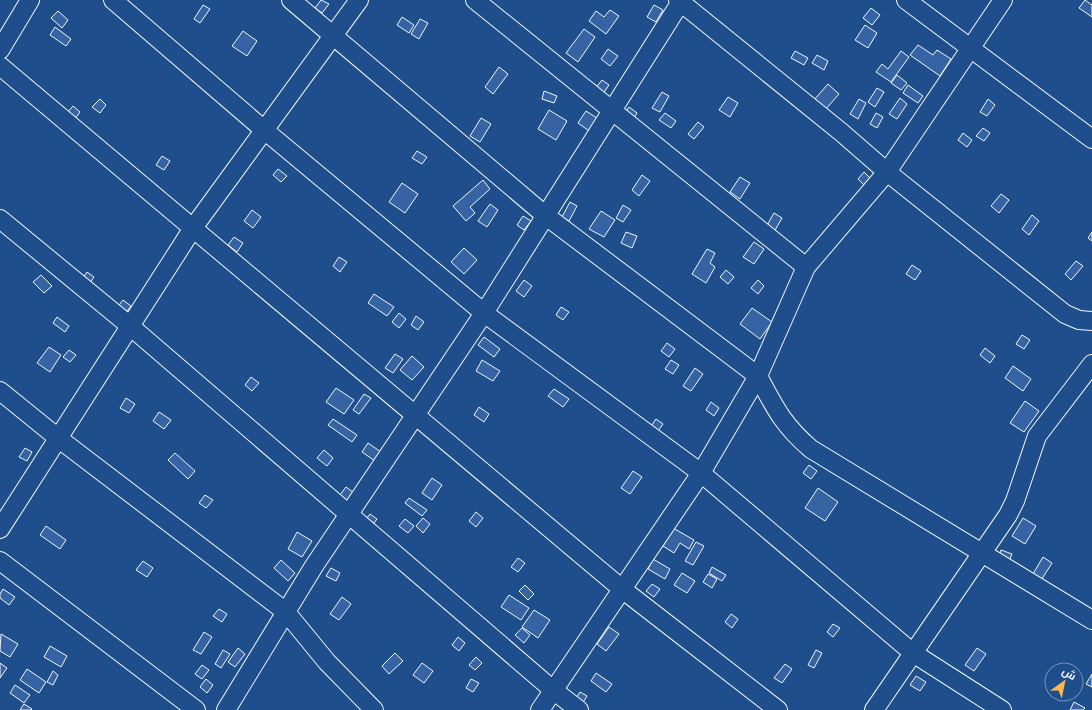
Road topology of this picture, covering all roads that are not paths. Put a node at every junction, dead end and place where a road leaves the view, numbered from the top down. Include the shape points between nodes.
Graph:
1 (30, 0) edge
2 (113, 0) edge
3 (291, 0) edge
4 (359, 0) edge
5 (475, 0) edge
6 (906, 0) edge
7 (1003, 0) edge
8 (680, 1) edge
9 (333, 36) junction
10 (971, 47) junction
11 (0, 50) edge
12 (0, 66) edge
13 (612, 111) junction
14 (263, 129) junction
15 (1092, 139) edge
16 (887, 172) junction
17 (546, 216) junction
18 (0, 219) edge
19 (193, 228) junction
20 (806, 267) junction
21 (484, 313) junction
22 (1092, 321) edge
23 (130, 326) junction
24 (1092, 364) edge
25 (758, 376) junction
26 (0, 391) edge
27 (415, 415) junction
28 (58, 438) junction
29 (701, 473) junction
30 (350, 514) junction
31 (0, 529) edge
32 (980, 554) junction
33 (0, 561) edge
34 (622, 589) junction
35 (286, 612) junction
36 (1092, 620) edge
37 (913, 653) junction
38 (553, 690) junction
39 (196, 710) edge
40 (226, 710) edge
41 (374, 710) edge
42 (540, 710) edge
43 (579, 710) edge
44 (778, 710) edge
45 (874, 710) edge
46 (1002, 710) edge

1 - 11 street
2 - 14 street
3 - 9 street
4 - 9 street
5 - 13 street
6 - 10 street
7 - 10 street
8 - 13 street
8 - 16 street
9 - 14 street
9 - 17 street
10 - 15 street
10 - 16 street
12 - 19 street
13 - 17 street
13 - 20 street
14 - 19 street
14 - 21 street
16 - 20 street
16 - 22 street via 1065,314 1080,320
17 - 21 street
17 - 25 street
18 - 23 street
19 - 23 street
19 - 27 street
20 - 25 street
21 - 27 street
21 - 29 street
23 - 28 street
23 - 30 street
24 - 32 street via 1037,436 1015,501
25 - 29 street
25 - 32 street via 780,417 811,449
26 - 28 street
27 - 30 street
27 - 34 street
28 - 31 street
28 - 35 street
29 - 34 street
29 - 37 street
30 - 35 street
30 - 38 street
32 - 36 street
32 - 37 street
33 - 39 street
34 - 38 street
34 - 44 street
35 - 40 street
35 - 41 street via 327,662
37 - 45 street
37 - 46 street
38 - 42 street
38 - 43 street

